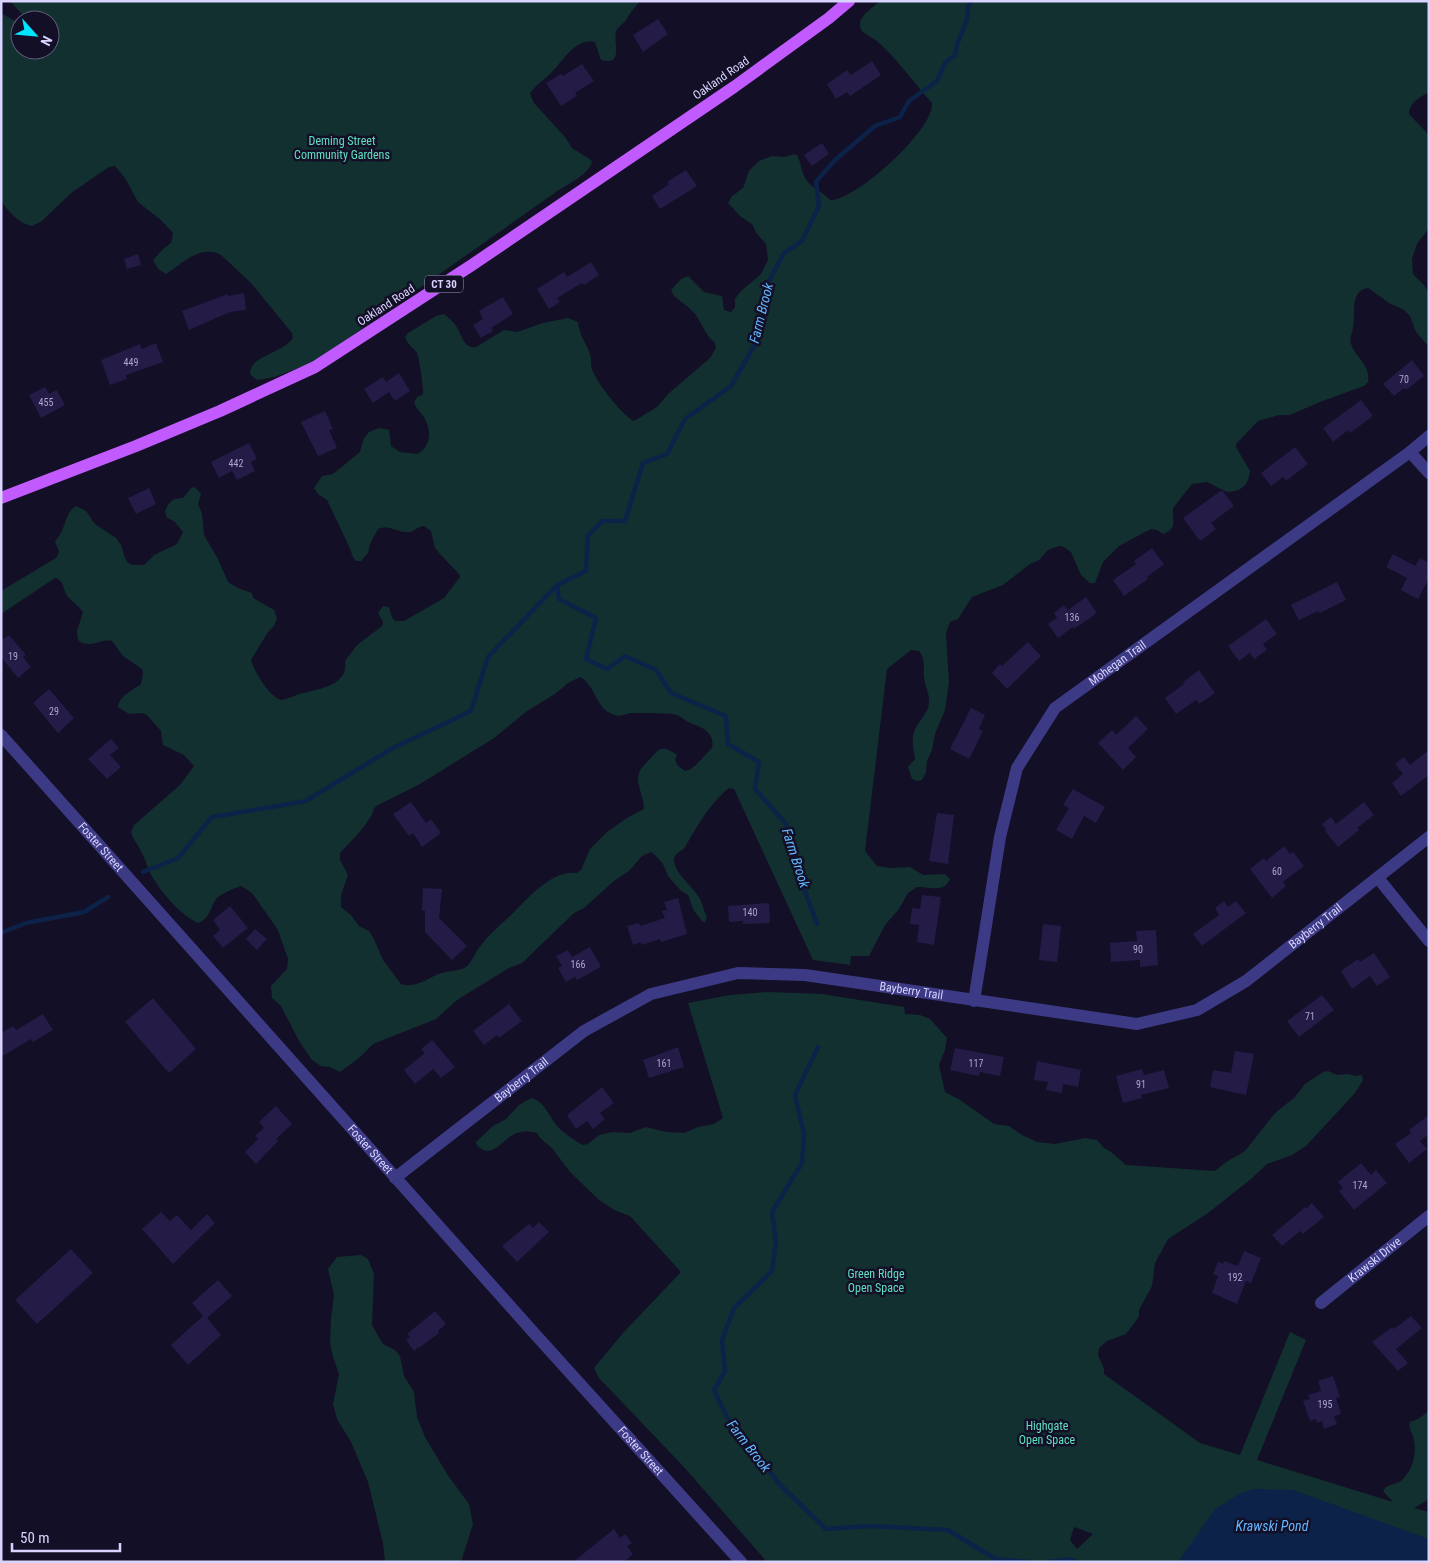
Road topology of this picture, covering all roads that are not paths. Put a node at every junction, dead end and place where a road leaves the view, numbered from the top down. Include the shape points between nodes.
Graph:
1 (848, 1) edge
2 (1429, 436) edge
3 (1410, 452) junction
4 (1429, 473) edge
5 (1, 498) edge
6 (1, 735) edge
7 (1429, 837) edge
8 (1378, 878) junction
9 (1429, 941) edge
10 (974, 1001) junction
11 (395, 1178) junction
12 (1429, 1216) edge
13 (1321, 1302) dead end
14 (740, 1562) edge

1 - 5 main road, Oakland Road / CT 30 via 726,92 472,265 315,367 187,425
2 - 3 street, Mohegan Trail
3 - 4 street
3 - 10 street, Mohegan Trail via 1056,708 1018,768 1000,837
6 - 11 street, Foster Street
7 - 8 street, Bayberry Trail
8 - 9 street
8 - 10 street, Bayberry Trail via 1246,981 1197,1010 1137,1024
10 - 11 street, Bayberry Trail via 805,974 738,973 651,994 584,1031
11 - 14 street, Foster Street
12 - 13 street, Krawski Drive

